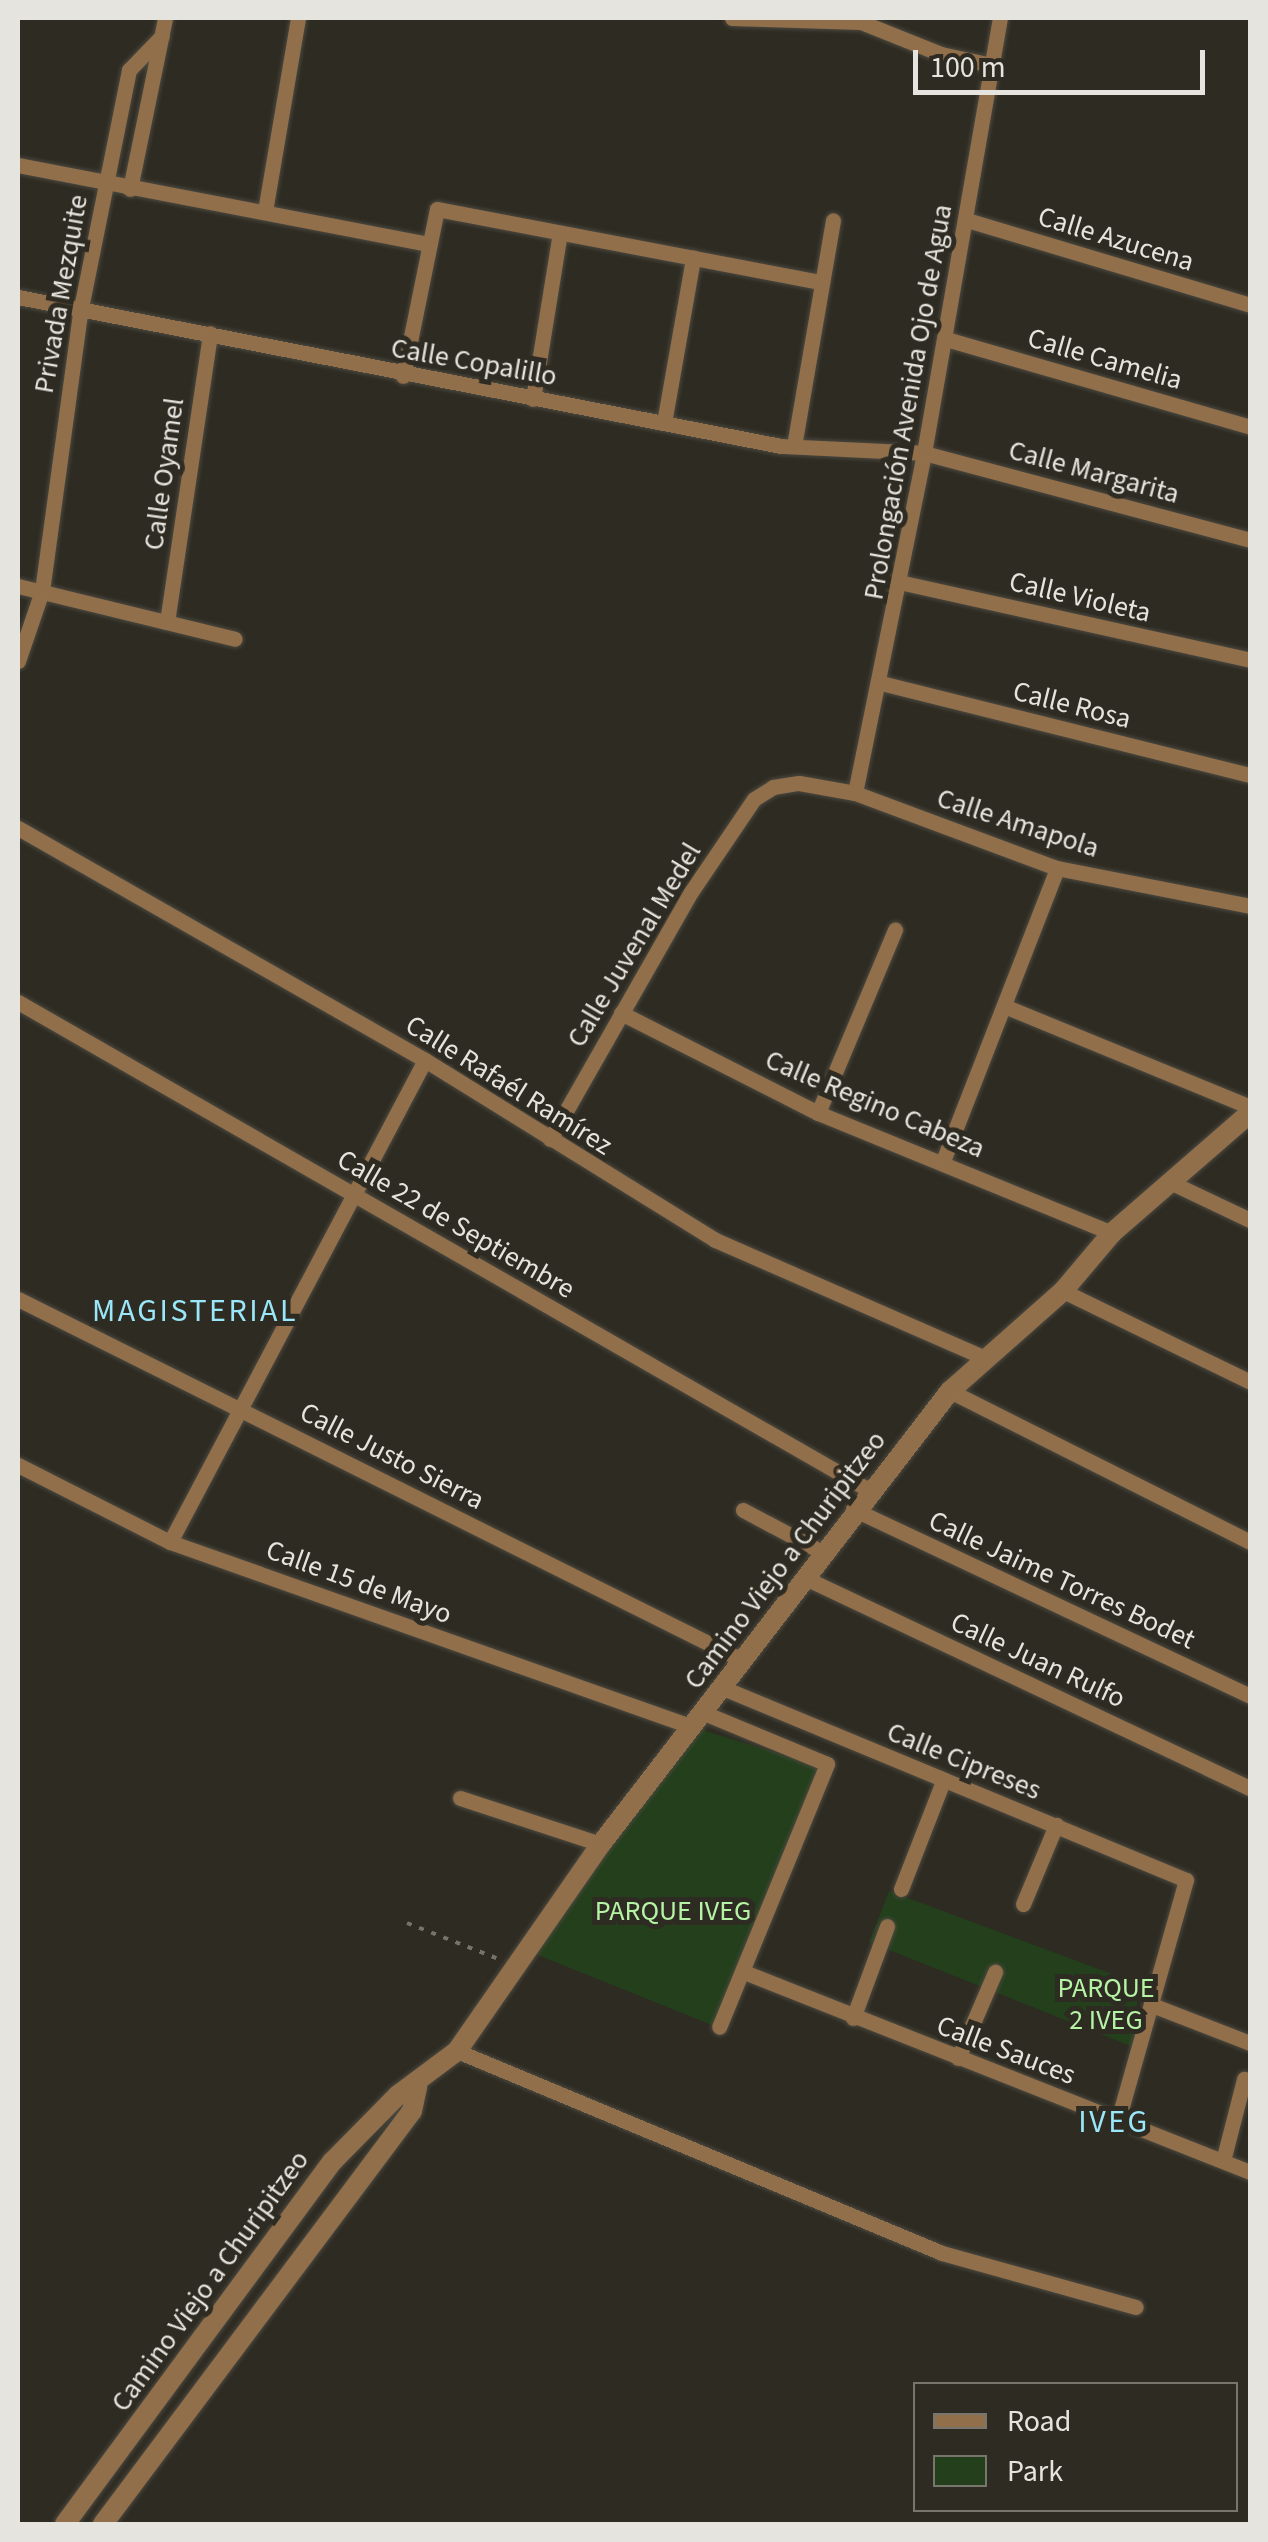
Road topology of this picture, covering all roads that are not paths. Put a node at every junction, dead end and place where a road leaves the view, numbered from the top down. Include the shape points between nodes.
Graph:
1 (165, 18) edge
2 (298, 18) edge
3 (732, 18) edge
4 (1000, 18) edge
5 (162, 36) junction
6 (992, 65) junction
7 (18, 165) edge
8 (105, 184) junction
9 (130, 189) junction
10 (265, 211) junction
11 (833, 220) dead end
12 (967, 220) junction
13 (560, 233) junction
14 (429, 244) junction
15 (692, 258) junction
16 (822, 282) junction
17 (18, 297) edge
18 (1250, 305) edge
19 (81, 308) junction
20 (210, 333) junction
21 (946, 339) junction
22 (403, 376) junction
23 (533, 398) junction
24 (664, 423) junction
25 (1250, 427) edge
26 (794, 446) junction
27 (924, 453) junction
28 (1250, 540) edge
29 (900, 582) junction
30 (18, 586) edge
31 (42, 592) junction
32 (167, 622) junction
33 (234, 639) dead end
34 (1250, 660) edge
35 (18, 662) edge
36 (881, 683) junction
37 (1250, 776) edge
38 (773, 786) joint
39 (855, 793) junction
40 (18, 828) edge
41 (1057, 868) junction
42 (1250, 906) edge
43 (895, 930) dead end
44 (18, 1002) edge
45 (1004, 1006) junction
46 (621, 1013) junction
47 (424, 1060) junction
48 (1250, 1110) edge
49 (818, 1112) junction
50 (550, 1139) junction
51 (942, 1160) junction
52 (1172, 1183) junction
53 (352, 1192) junction
54 (1250, 1220) edge
55 (1112, 1232) junction
56 (1063, 1291) junction
57 (18, 1299) edge
58 (987, 1359) junction
59 (1250, 1382) edge
60 (950, 1392) junction
61 (240, 1408) junction
62 (18, 1465) edge
63 (869, 1490) junction
64 (853, 1509) junction
65 (743, 1510) dead end
66 (170, 1542) junction
67 (1250, 1542) edge
68 (822, 1552) junction
69 (804, 1577) junction
70 (742, 1660) junction
71 (723, 1688) junction
72 (1250, 1696) edge
73 (698, 1720) junction
74 (942, 1781) junction
75 (1250, 1788) edge
76 (460, 1798) dead end
77 (1056, 1825) junction
78 (600, 1844) junction
79 (901, 1889) dead end
80 (1022, 1904) dead end
81 (888, 1926) dead end
82 (744, 1972) junction
83 (995, 1972) dead end
84 (1152, 2005) junction
85 (853, 2018) junction
86 (719, 2027) dead end
87 (1250, 2043) edge
88 (457, 2051) junction
89 (958, 2058) junction
90 (1244, 2079) dead end
91 (417, 2087) junction
92 (1118, 2121) junction
93 (1223, 2161) junction
94 (1250, 2172) edge
95 (1136, 2307) dead end
96 (65, 2524) edge
97 (103, 2524) edge

1 - 5 street
2 - 10 street
3 - 6 street via 860,22 941,54
4 - 6 street, Prolongación Avenida Ojo de Agua
5 - 8 street, Privada Mezquite via 129,70
5 - 9 street
6 - 12 street, Prolongación Avenida Ojo de Agua
7 - 8 street
8 - 9 street
8 - 19 street, Privada Mezquite
9 - 10 street
10 - 14 street
11 - 16 street
12 - 18 street, Calle Azucena
12 - 21 street, Prolongación Avenida Ojo de Agua
13 - 14 street via 437,208
13 - 15 street
13 - 23 street
14 - 22 street
15 - 16 street
15 - 24 street
16 - 26 street
17 - 19 street, Calle Copalillo
19 - 20 street, Calle Copalillo
19 - 31 street, Privada Mezquite
20 - 22 street, Calle Copalillo
20 - 32 street, Calle Oyamel
21 - 25 street, Calle Camelia
21 - 27 street, Prolongación Avenida Ojo de Agua
22 - 23 street, Calle Copalillo
23 - 24 street, Calle Copalillo
24 - 26 street, Calle Copalillo
26 - 27 street, Calle Copalillo
27 - 28 street, Calle Margarita
27 - 29 street, Prolongación Avenida Ojo de Agua
29 - 34 street, Calle Violeta
29 - 36 street, Prolongación Avenida Ojo de Agua
30 - 31 street
31 - 32 street
31 - 35 street, Privada Mezquite
32 - 33 street
36 - 37 street, Calle Rosa
36 - 39 street, Prolongación Avenida Ojo de Agua
38 - 39 street, Calle Amapola via 798,783
38 - 46 street, Calle Juvenal Medel via 754,799 691,892
39 - 41 street, Calle Amapola
40 - 47 street, Calle Rafaél Ramírez
41 - 42 street, Calle Amapola
41 - 45 street
43 - 49 street
44 - 53 street, Calle 22 de Septiembre
45 - 48 street
45 - 51 street
46 - 49 street, Calle Regino Cabeza
46 - 50 street, Calle Juvenal Medel
47 - 50 street, Calle Rafaél Ramírez
47 - 53 street
48 - 52 street, Camino Viejo a Churipitzeo
49 - 51 street, Calle Regino Cabeza
50 - 58 street, Calle Rafaél Ramírez via 715,1240
51 - 55 street, Calle Regino Cabeza
52 - 54 street
52 - 55 street, Camino Viejo a Churipitzeo
53 - 61 street
53 - 63 street, Calle 22 de Septiembre
55 - 56 street, Camino Viejo a Churipitzeo
56 - 58 street, Camino Viejo a Churipitzeo
56 - 59 street
57 - 61 street, Calle Justo Sierra
58 - 60 street, Camino Viejo a Churipitzeo
60 - 63 street, Camino Viejo a Churipitzeo
60 - 67 street
61 - 66 street
61 - 70 street, Calle Justo Sierra
62 - 66 street, Calle 15 de Mayo
63 - 64 street, Camino Viejo a Churipitzeo
64 - 68 street, Camino Viejo a Churipitzeo
64 - 72 street, Calle Jaime Torres Bodet
65 - 68 street
66 - 73 street, Calle 15 de Mayo
68 - 69 street, Camino Viejo a Churipitzeo
69 - 70 street, Camino Viejo a Churipitzeo
69 - 75 street, Calle Juan Rulfo
70 - 71 street, Camino Viejo a Churipitzeo
71 - 73 street, Camino Viejo a Churipitzeo
71 - 74 street, Calle Cipreses
73 - 78 street, Camino Viejo a Churipitzeo
73 - 82 street, Calle 15 de Mayo via 827,1764
74 - 77 street, Calle Cipreses
74 - 79 street
76 - 78 street
77 - 80 street
77 - 84 street, Calle Cipreses via 1186,1880
78 - 88 street, Camino Viejo a Churipitzeo
81 - 85 street
82 - 85 street, Calle Sauces
82 - 86 street
83 - 89 street
84 - 87 street
84 - 92 street
85 - 89 street, Calle Sauces
88 - 91 street, Camino Viejo a Churipitzeo
88 - 95 street via 942,2253
89 - 92 street, Calle Sauces
90 - 93 street
91 - 96 street, Camino Viejo a Churipitzeo via 398,2096 332,2162
91 - 97 street, Camino Viejo a Churipitzeo via 412,2111
92 - 93 street, Calle Sauces
93 - 94 street, Calle Sauces

